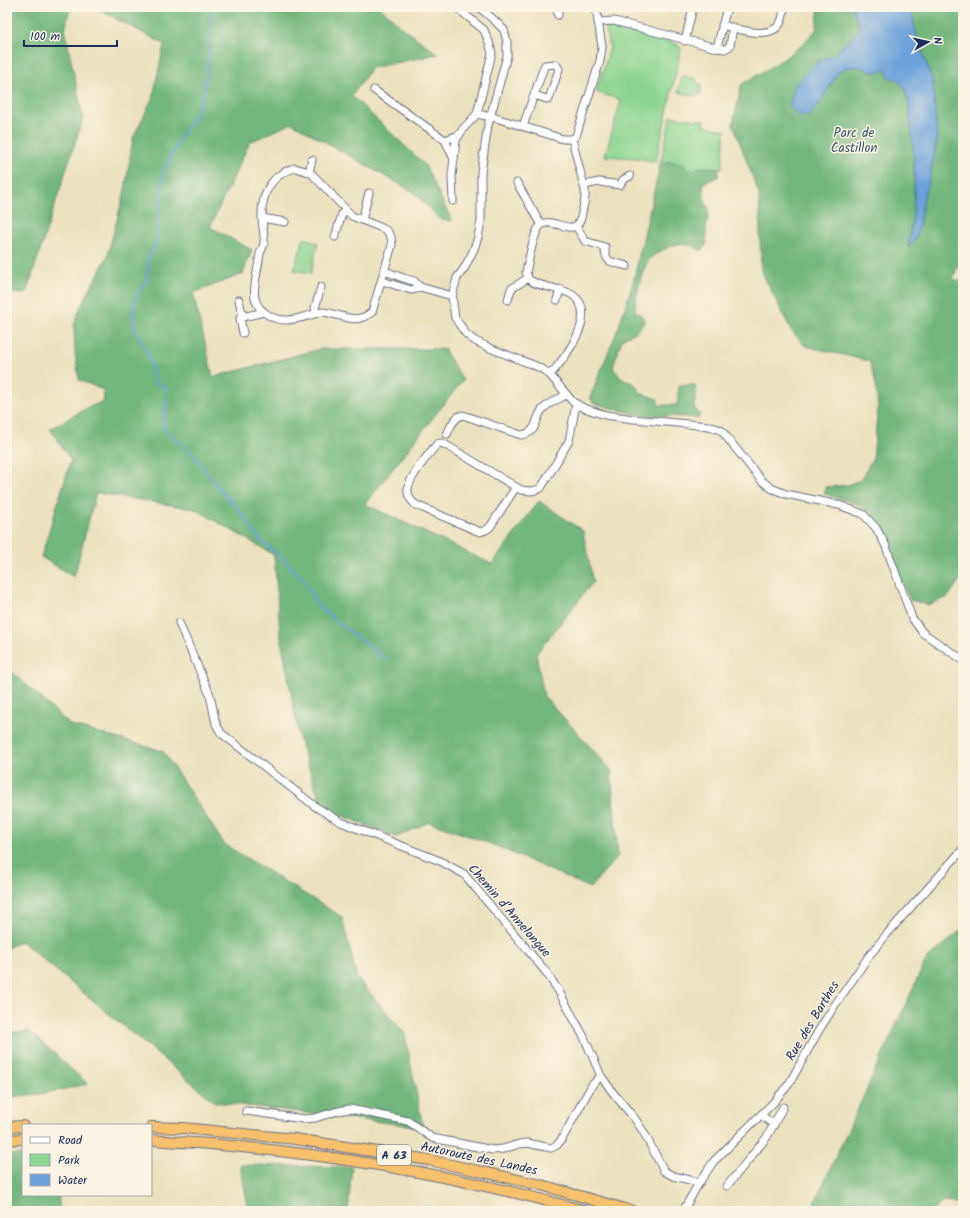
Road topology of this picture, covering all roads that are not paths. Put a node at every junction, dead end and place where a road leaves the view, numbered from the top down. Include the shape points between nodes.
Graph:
1 (456, 7) edge
2 (479, 7) edge
3 (557, 7) edge
4 (596, 7) edge
5 (693, 7) edge
6 (727, 7) edge
7 (783, 7) edge
8 (558, 15) dead end
9 (598, 22) junction
10 (722, 25) junction
11 (733, 27) junction
12 (686, 40) junction
13 (717, 48) junction
14 (374, 90) dead end
15 (534, 95) junction
16 (477, 114) junction
17 (490, 116) junction
18 (523, 126) junction
19 (459, 135) junction
20 (572, 139) junction
21 (445, 140) junction
22 (312, 160) dead end
23 (454, 160) junction
24 (309, 172) junction
25 (630, 176) dead end
26 (517, 184) dead end
27 (584, 185) junction
28 (370, 193) dead end
29 (453, 202) dead end
30 (345, 210) junction
31 (262, 218) junction
32 (362, 220) junction
33 (285, 222) dead end
34 (541, 225) junction
35 (576, 226) junction
36 (335, 237) dead end
37 (628, 266) dead end
38 (384, 271) junction
39 (403, 278) junction
40 (528, 278) junction
41 (382, 281) junction
42 (401, 286) junction
43 (321, 287) dead end
44 (420, 287) junction
45 (560, 289) junction
46 (452, 296) junction
47 (239, 300) dead end
48 (508, 300) dead end
49 (557, 300) dead end
50 (264, 312) junction
51 (317, 313) junction
52 (243, 317) junction
53 (243, 332) dead end
54 (550, 375) junction
55 (566, 395) junction
56 (576, 404) junction
57 (447, 434) dead end
58 (516, 487) junction
59 (179, 622) dead end
60 (963, 660) edge
61 (963, 849) edge
62 (601, 1076) junction
63 (783, 1107) dead end
64 (246, 1111) dead end
65 (761, 1115) junction
66 (774, 1125) junction
67 (22, 1126) edge
68 (7, 1127) edge
69 (152, 1127) edge
70 (22, 1139) edge
71 (7, 1140) edge
72 (152, 1140) edge
73 (699, 1183) junction
74 (727, 1186) dead end
75 (684, 1209) edge
76 (585, 1211) edge
77 (632, 1211) edge

1 - 16 street via 484,30 492,53
2 - 17 street via 504,30 507,42 508,56
3 - 8 street
4 - 9 street
5 - 12 street
6 - 10 street
7 - 11 street via 783,17 774,30 761,33
9 - 12 street via 614,21
9 - 20 street via 602,47 600,61 576,136
10 - 11 street
10 - 13 street
11 - 13 street via 730,46 725,49
12 - 13 street
14 - 21 street
15 - 15 street via 544,66 556,64 559,69 549,98
15 - 18 street
16 - 17 street
16 - 19 street
17 - 18 street
17 - 46 street via 481,172 482,206 479,232 474,249 457,278
18 - 20 street via 563,139
19 - 21 street
19 - 23 street
20 - 27 street
21 - 23 street
22 - 24 street
23 - 29 street
24 - 30 street
24 - 31 street via 295,168 278,175 269,184
25 - 27 street via 620,185 599,182
26 - 34 street
27 - 35 street via 586,196 580,221
28 - 32 street
30 - 32 street
30 - 36 street
31 - 33 street
31 - 50 street via 264,243 253,292 258,307
32 - 38 street via 388,231 392,245
34 - 35 street via 545,222
34 - 40 street via 536,231 526,272
35 - 37 street via 585,242 605,248 608,260
38 - 39 street
38 - 41 street
39 - 42 street
39 - 44 street via 414,281
40 - 45 street via 533,282
40 - 48 street via 511,289
41 - 42 street
41 - 51 street via 372,312 368,316 349,318
42 - 44 street via 412,290
43 - 51 street via 315,308
44 - 46 street
45 - 49 street
45 - 54 street via 577,298 583,317 575,340
46 - 54 street via 455,318 466,334 475,341 536,366
47 - 52 street
50 - 51 street via 280,320 291,321
50 - 52 street
52 - 53 street via 240,318
54 - 55 street
55 - 56 street
55 - 57 street via 542,411 529,434 521,435 463,415 458,416
56 - 58 street via 569,441 541,488 532,491
56 - 60 street via 605,415 709,426 721,430 761,480 771,488 786,494 839,505 863,514 876,528 885,544 912,618 923,633
58 - 58 street via 441,443 432,450 410,481 407,491 411,501 416,505 480,532 490,526
59 - 62 street, Chemin d’Annelongue via 210,695 216,724 221,733 316,807 341,822 440,861 464,874 546,972 584,1037
61 - 65 street, Rue des Barthes via 869,956 823,1024 789,1084
62 - 64 street via 592,1085 562,1139 557,1146 551,1148 527,1143 493,1150 432,1138 408,1122 350,1109 304,1119
62 - 73 street, Chemin d’Annelongue via 643,1131 664,1171
63 - 66 street
65 - 66 street
65 - 73 street, Rue des Barthes via 714,1161
66 - 74 street
67 - 68 highway
69 - 77 highway, Autoroute des Landes / A 63 via 295,1139 429,1160 541,1185
70 - 71 highway
72 - 76 highway, Autoroute des Landes / A 63 via 273,1149 378,1164 494,1187
73 - 75 street, Rue des Barthes

